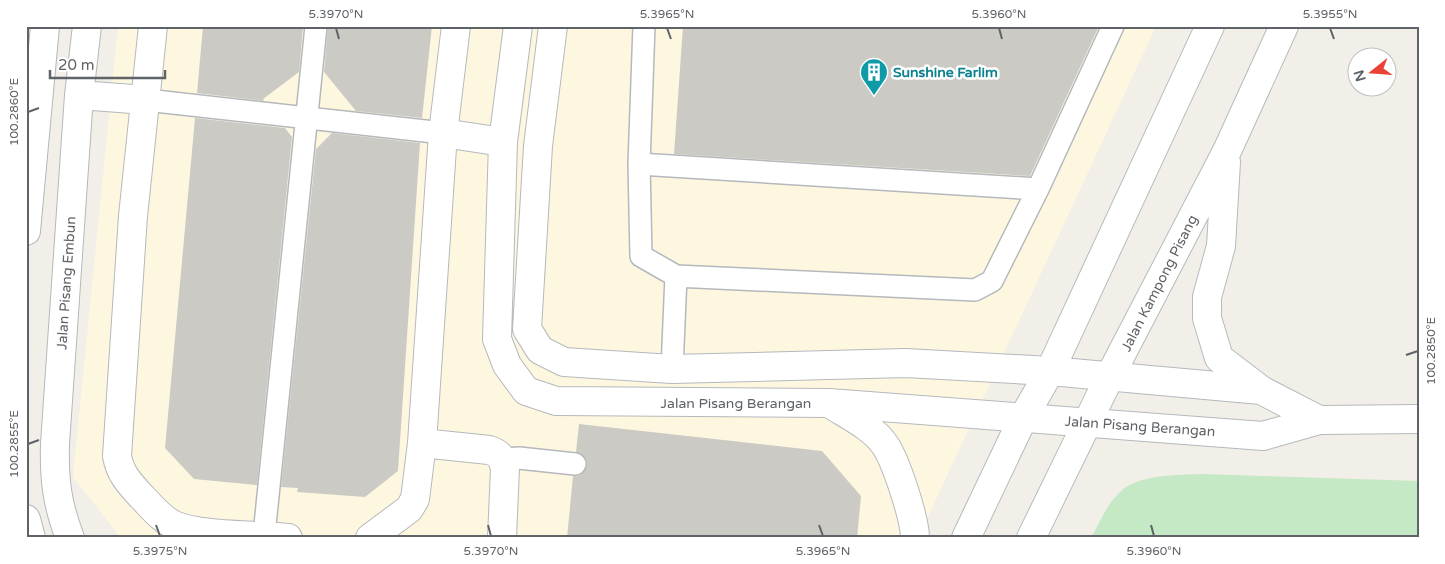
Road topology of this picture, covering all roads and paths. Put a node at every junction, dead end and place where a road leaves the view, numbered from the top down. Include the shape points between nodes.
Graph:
1 (45, 26) edge
2 (87, 26) edge
3 (153, 26) edge
4 (316, 26) edge
5 (456, 26) edge
6 (518, 26) edge
7 (553, 26) edge
8 (644, 26) edge
9 (1113, 26) edge
10 (1210, 26) edge
11 (1284, 26) edge
12 (79, 95) junction
13 (146, 100) junction
14 (307, 118) junction
15 (443, 134) junction
16 (503, 142) junction
17 (1227, 151) junction
18 (639, 164) junction
19 (1038, 189) junction
20 (26, 231) edge
21 (676, 276) junction
22 (672, 369) junction
23 (1050, 371) junction
24 (1110, 376) junction
25 (1261, 390) junction
26 (829, 403) junction
27 (1023, 418) junction
28 (1419, 419) edge
29 (1319, 420) junction
30 (1089, 423) junction
31 (422, 443) junction
32 (503, 459) junction
33 (574, 464) dead end
34 (26, 519) edge
35 (276, 536) edge
36 (31, 538) edge
37 (70, 538) edge
38 (370, 538) edge
39 (502, 538) edge
40 (914, 538) edge
41 (966, 538) edge
42 (1031, 538) edge

1 - 20 street
2 - 12 street, Jalan Pisang Embun
3 - 13 street
4 - 14 lane
5 - 15 street
6 - 16 street, Jalan Pisang Berangan
7 - 22 street, Jalan Pisang Berangan via 538,146 526,328 540,350 564,362
8 - 18 lane
9 - 19 lane
10 - 23 street
11 - 17 street, Jalan Kampong Pisang
12 - 13 street
12 - 37 street, Jalan Pisang Embun via 54,462 60,512
13 - 14 lane
13 - 35 street via 133,216 117,456 119,469 149,505 172,525 194,530
14 - 15 lane
14 - 35 lane
15 - 16 street
15 - 31 street
16 - 26 street, Jalan Pisang Berangan via 497,339 507,365 526,391 556,401
17 - 24 street, Jalan Kampong Pisang
17 - 25 street via 1220,246 1207,297 1207,318 1219,358
18 - 19 lane
18 - 21 lane via 641,256
19 - 21 lane via 992,281 975,290
21 - 22 lane
22 - 23 street, Jalan Pisang Berangan via 906,363
23 - 24 street, Jalan Pisang Berangan
23 - 27 street
24 - 25 street, Jalan Pisang Berangan
24 - 30 street, Jalan Kampong Pisang
25 - 29 street, Jalan Pisang Berangan
26 - 27 street, Jalan Pisang Berangan
26 - 40 street via 885,445 901,483
27 - 30 street, Jalan Pisang Berangan
27 - 41 street
28 - 29 street, Jalan Pisang Berangan
29 - 30 street, Jalan Pisang Berangan via 1263,436
30 - 42 street, Jalan Kampong Pisang
31 - 32 street via 489,450
31 - 38 street via 415,500 409,509
32 - 33 lane
32 - 39 street
34 - 36 street

